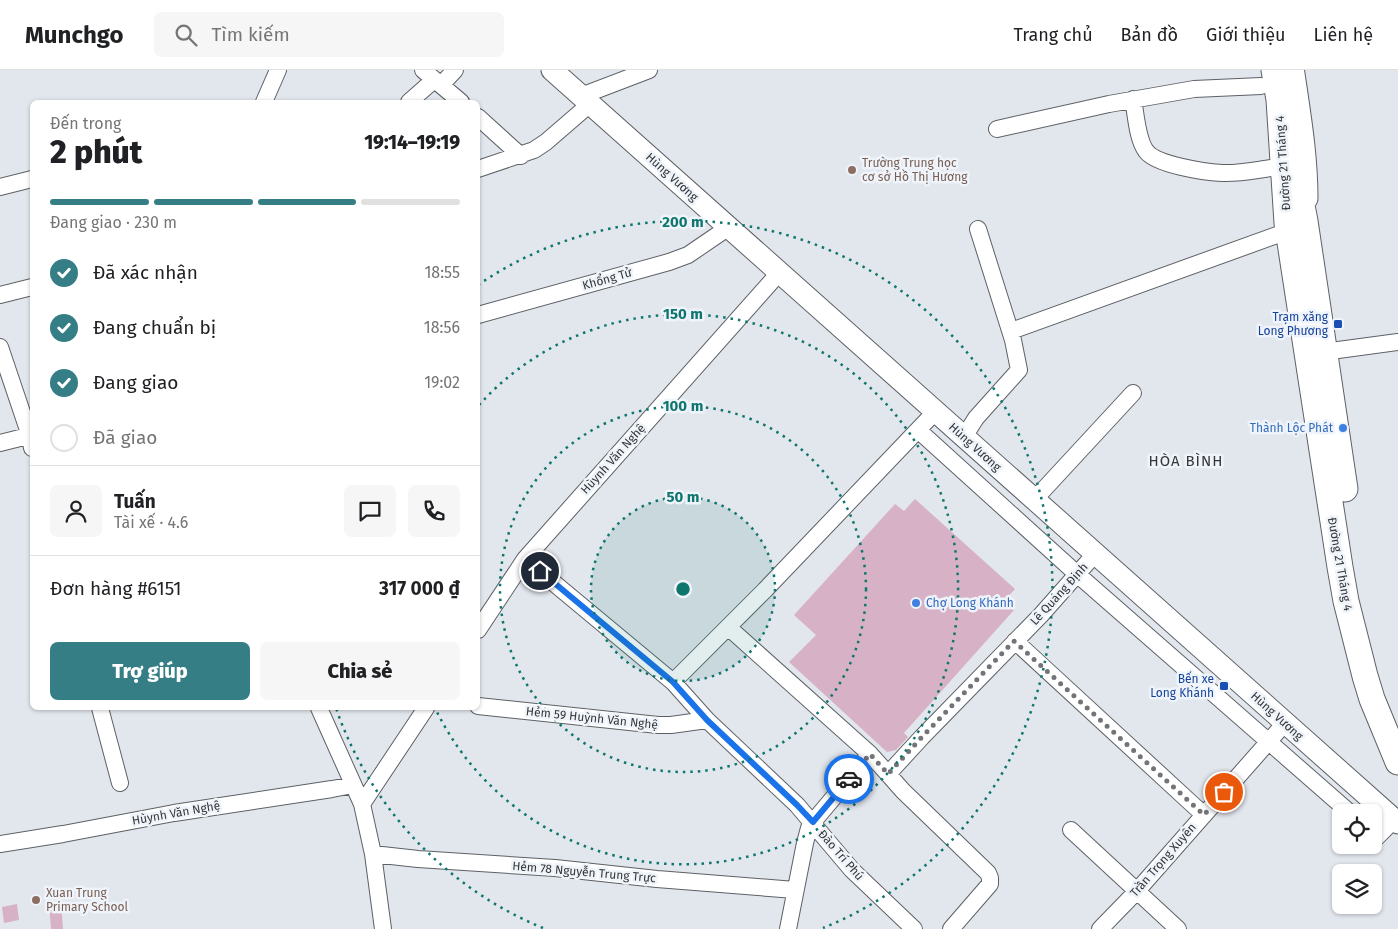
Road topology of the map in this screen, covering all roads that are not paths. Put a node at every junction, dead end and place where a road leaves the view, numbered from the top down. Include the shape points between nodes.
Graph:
1 (278, 70) edge
2 (455, 70) edge
3 (552, 70) edge
4 (649, 70) edge
5 (1291, 70) edge
6 (433, 78) edge
7 (1268, 81) edge
8 (1134, 99) junction
9 (265, 100) edge
10 (411, 100) edge
11 (459, 100) edge
12 (586, 100) junction
13 (480, 119) edge
14 (997, 129) dead end
15 (520, 156) junction
16 (480, 168) edge
17 (1272, 168) junction
18 (30, 180) edge
19 (0, 187) edge
20 (1293, 225) junction
21 (729, 227) junction
22 (978, 229) dead end
23 (779, 273) junction
24 (30, 288) edge
25 (0, 295) edge
26 (480, 314) edge
27 (1010, 332) junction
28 (1398, 342) edge
29 (0, 347) edge
30 (1316, 354) junction
31 (1133, 393) dead end
32 (935, 412) junction
33 (918, 430) junction
34 (30, 434) edge
35 (964, 437) junction
36 (30, 440) edge
37 (0, 443) edge
38 (1034, 500) junction
39 (1095, 554) junction
40 (525, 559) junction
41 (1077, 574) junction
42 (480, 627) edge
43 (728, 627) junction
44 (1014, 641) junction
45 (673, 682) junction
46 (480, 706) edge
47 (101, 710) edge
48 (320, 710) edge
49 (425, 710) edge
50 (707, 720) junction
51 (1285, 723) junction
52 (1398, 726) edge
53 (1270, 742) junction
54 (870, 754) junction
55 (1398, 762) edge
56 (888, 774) junction
57 (120, 783) dead end
58 (353, 785) junction
59 (362, 804) junction
60 (1340, 804) edge
61 (1204, 815) junction
62 (813, 822) junction
63 (1396, 822) edge
64 (1070, 830) dead end
65 (1382, 834) edge
66 (0, 844) edge
67 (373, 854) junction
68 (795, 890) junction
69 (1136, 892) junction
70 (383, 929) edge
71 (788, 929) edge
72 (914, 929) edge
73 (951, 929) edge
74 (1100, 929) edge
75 (1178, 929) edge

1 - 9 street
2 - 6 street
3 - 12 main road, Hùng Vương
4 - 12 street
5 - 20 highway via 1304,167
6 - 10 street
6 - 11 street
7 - 8 street
7 - 17 highway
7 - 20 highway, Đường 21 Tháng 4 via 1296,172
8 - 14 street
8 - 17 street via 1143,147 1155,159 1223,173
12 - 15 street via 546,142
12 - 21 main road, Hùng Vương
13 - 15 street
15 - 16 street
17 - 20 highway via 1278,193
18 - 19 street
20 - 27 street
20 - 30 highway, Đường 21 Tháng 4
21 - 23 main road, Hùng Vương
21 - 26 street, Khổng Tử via 688,255 669,262
22 - 27 street
23 - 32 main road, Hùng Vương
23 - 40 street, Hùynh Văn Nghệ
24 - 25 street
27 - 35 street via 1019,370 976,418
28 - 30 street
29 - 34 street
30 - 52 highway, Đường 21 Tháng 4 via 1364,609 1384,690
30 - 55 highway, Đường 21 Tháng 4 via 1346,602 1370,694
31 - 38 street
32 - 33 street
32 - 35 main road, Hùng Vương
33 - 41 street
33 - 43 street
35 - 38 main road, Hùng Vương
36 - 37 street
38 - 39 main road, Hùng Vương
39 - 41 street, Lê Quang Định
39 - 51 main road, Hùng Vương
40 - 42 street, Hùynh Văn Nghệ
40 - 45 street, Đào Trí Phú
41 - 44 street, Lê Quang Định
41 - 53 street
43 - 45 street
43 - 54 street
44 - 56 street, Lê Quang Định
44 - 61 street
45 - 50 street, Đào Trí Phú
46 - 50 street, Hẻm 59 Huỳnh Văn Nghệ via 658,725
47 - 57 street
48 - 58 street
49 - 59 street
50 - 62 street, Đào Trí Phú
51 - 53 street, Trần Trọng Xuyên
51 - 63 main road, Hùng Vương
53 - 60 street
53 - 61 street, Trần Trọng Xuyên
54 - 56 street
54 - 62 street
56 - 73 street via 988,873 990,884
58 - 59 street
58 - 66 street, Hùynh Văn Nghệ
59 - 67 street
61 - 69 street, Trần Trọng Xuyên
62 - 68 street
62 - 72 street, Đào Trí Phú via 852,870
63 - 65 street
64 - 69 street
67 - 68 street, Hẻm 78 Nguyễn Trung Trực
67 - 70 street
68 - 71 street
69 - 74 street, Trần Trọng Xuyên
69 - 75 street

